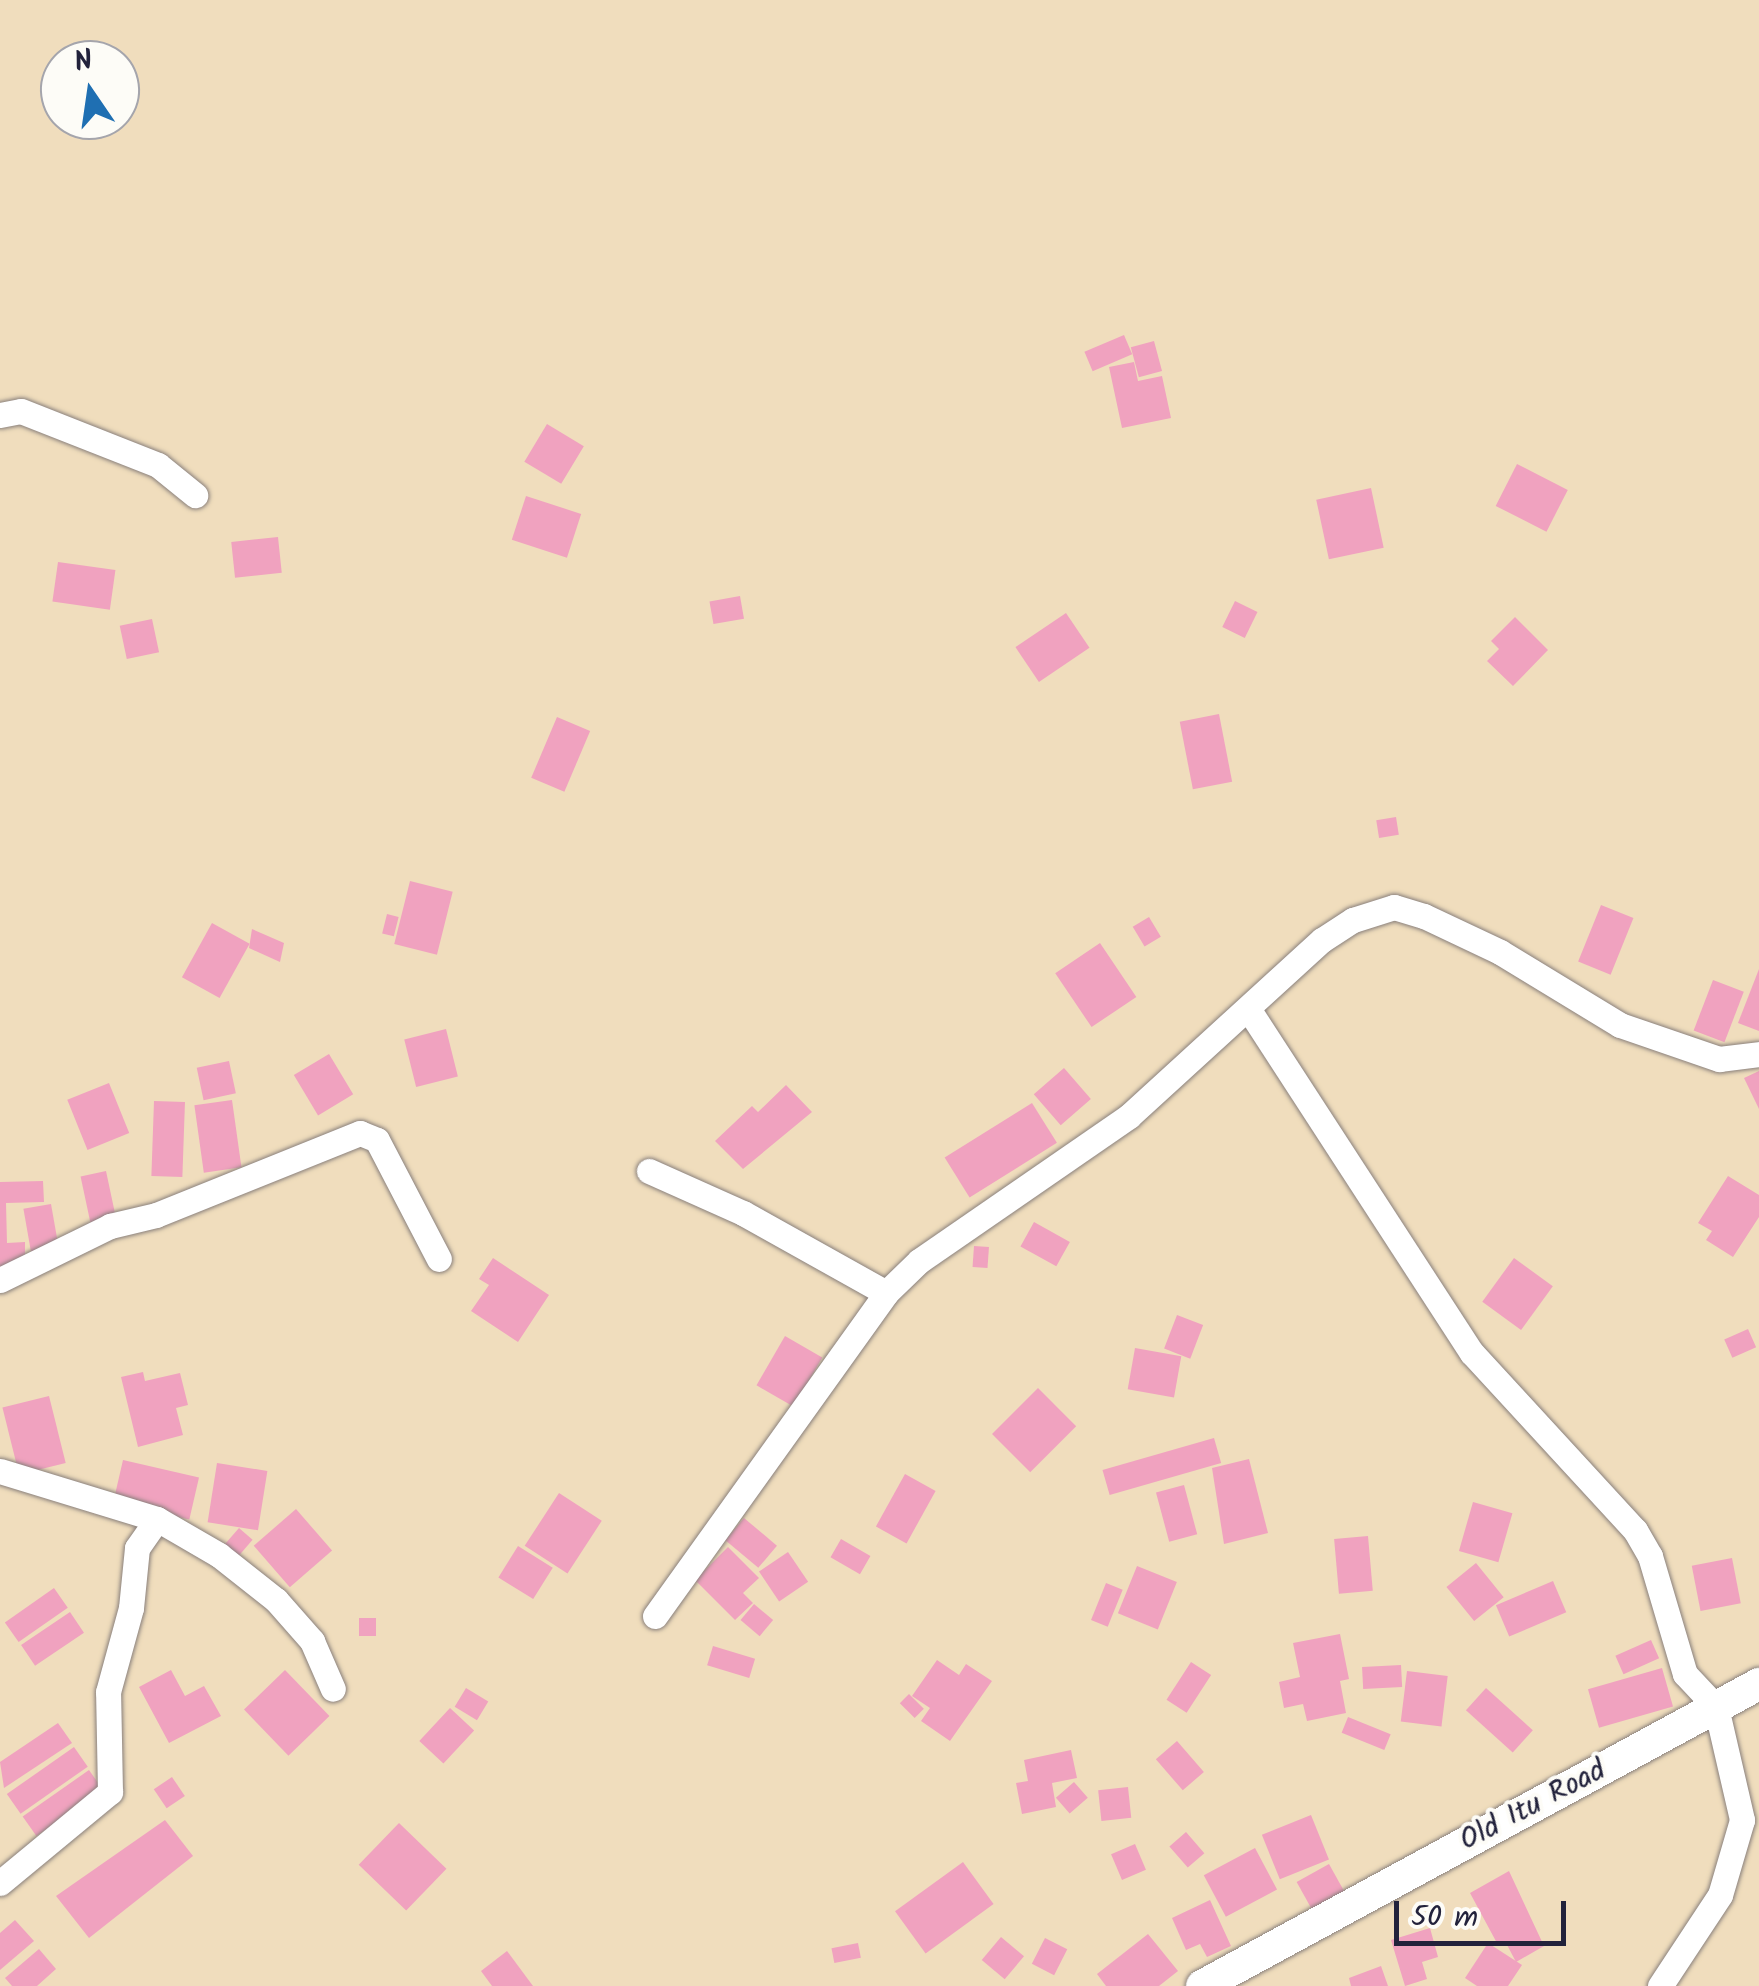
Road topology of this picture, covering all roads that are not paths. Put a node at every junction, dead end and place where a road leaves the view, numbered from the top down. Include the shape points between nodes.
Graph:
1 (0, 416) edge
2 (194, 495) dead end
3 (1248, 1010) junction
4 (1759, 1054) edge
5 (649, 1171) dead end
6 (439, 1259) dead end
7 (0, 1280) edge
8 (886, 1293) junction
9 (0, 1470) edge
10 (157, 1520) junction
11 (654, 1616) dead end
12 (1759, 1684) edge
13 (334, 1689) dead end
14 (1716, 1707) junction
15 (0, 1884) edge
16 (1202, 1986) edge
17 (1660, 1986) edge

1 - 2 street via 21,411 158,465
3 - 4 street via 1322,940 1353,920 1394,907 1500,952 1620,1025 1719,1059
3 - 8 street via 1130,1116 918,1261
3 - 14 street via 1472,1354 1635,1530 1650,1556 1686,1674
5 - 8 street via 743,1213
6 - 7 street via 377,1140 360,1133 156,1215 110,1226
8 - 11 street
9 - 10 street
10 - 13 street via 219,1555 276,1600 312,1640
10 - 15 street via 137,1548 131,1608 108,1692 110,1792
12 - 14 street, Old Itu Road
14 - 16 street, Old Itu Road
14 - 17 street via 1742,1820 1720,1895

